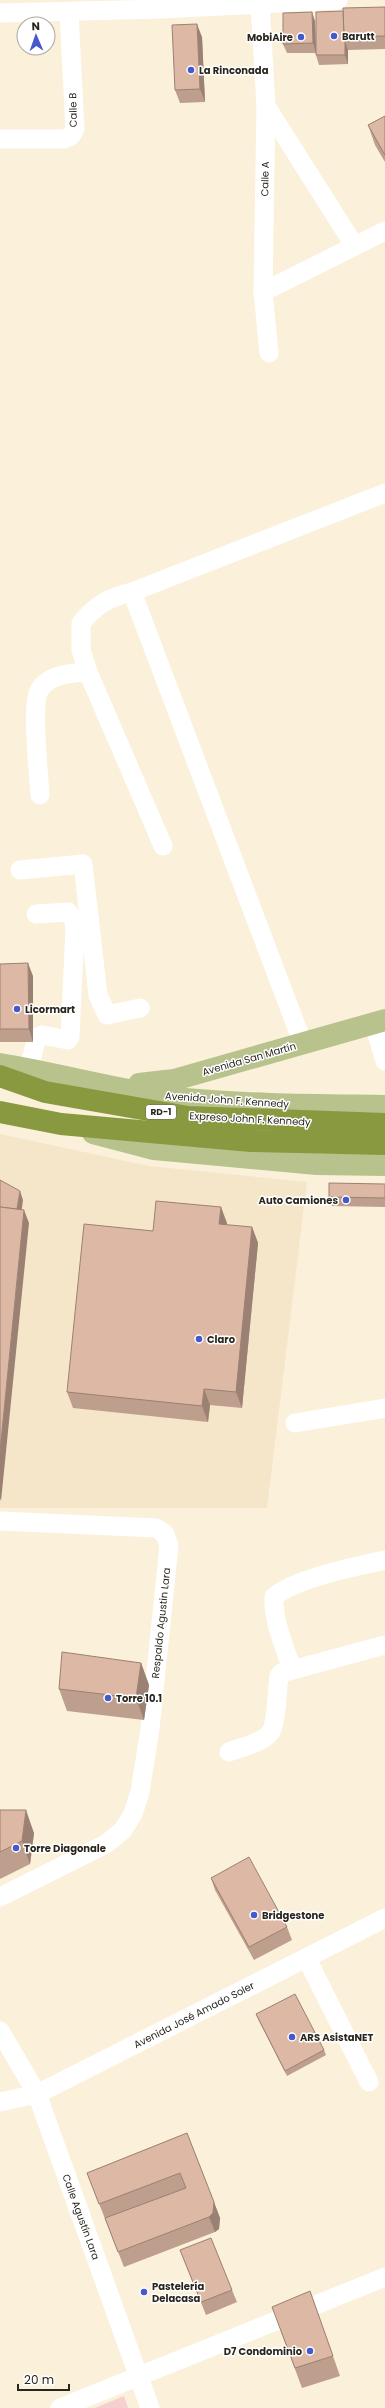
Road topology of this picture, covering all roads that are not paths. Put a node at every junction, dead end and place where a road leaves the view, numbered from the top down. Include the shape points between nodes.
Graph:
1 (328, 0) edge
2 (260, 4) junction
3 (160, 5) edge
4 (109, 6) edge
5 (69, 12) junction
6 (0, 13) edge
7 (266, 106) junction
8 (0, 139) edge
9 (385, 231) edge
10 (354, 245) junction
11 (263, 292) junction
12 (269, 353) dead end
13 (385, 493) edge
14 (132, 592) junction
15 (88, 672) junction
16 (40, 795) dead end
17 (163, 846) dead end
18 (20, 870) dead end
19 (36, 914) dead end
20 (140, 1008) dead end
21 (379, 1022) edge
22 (303, 1044) junction
23 (385, 1061) edge
24 (0, 1064) edge
25 (28, 1068) junction
26 (0, 1076) edge
27 (110, 1087) junction
28 (385, 1106) edge
29 (0, 1112) edge
30 (61, 1124) junction
31 (385, 1124) edge
32 (326, 1133) junction
33 (385, 1144) edge
34 (385, 1165) edge
35 (385, 1408) edge
36 (296, 1423) dead end
37 (0, 1521) edge
38 (385, 1560) edge
39 (385, 1645) edge
40 (292, 1670) junction
41 (229, 1752) dead end
42 (0, 1897) edge
43 (385, 1918) edge
44 (307, 1959) junction
45 (0, 2031) edge
46 (369, 2082) dead end
47 (37, 2094) junction
48 (0, 2102) edge
49 (385, 2277) edge
50 (139, 2377) junction
51 (60, 2408) edge
52 (150, 2408) edge

1 - 2 street
2 - 3 street
2 - 7 street, Calle A
3 - 4 street
4 - 5 street
5 - 6 street
5 - 8 street, Calle B via 75,129 71,136 64,139
7 - 10 street
7 - 11 street, Calle A
9 - 10 street
10 - 11 street
11 - 12 street, Calle A
13 - 14 street
14 - 15 street via 112,597 94,608 81,623 81,650
14 - 22 street
15 - 16 street via 58,676 48,681 39,691 36,709
15 - 17 street
18 - 20 street via 84,864 98,995 107,1015
19 - 25 street via 68,912 73,918 75,929 70,1037 68,1040 42,1035 37,1037
21 - 22 main road, Avenida San Martín
21 - 23 street
22 - 27 main road, Avenida San Martín via 174,1080
24 - 25 main road, Avenida John F. Kennedy / RD-1
25 - 27 main road, Avenida John F. Kennedy / RD-1
26 - 32 highway, Expreso John F. Kennedy / RD-1 via 45,1092 188,1117
27 - 28 main road, Avenida John F. Kennedy / RD-1 via 184,1099 290,1105
29 - 30 highway, Expreso John F. Kennedy / RD-1
30 - 32 highway, Expreso John F. Kennedy / RD-1 via 251,1141
30 - 34 main road, RD-1 via 154,1149 317,1164
31 - 32 highway, Expreso John F. Kennedy / RD-1
32 - 33 highway, Expreso John F. Kennedy / RD-1
35 - 36 street
37 - 42 street, Respaldo Agustin Lara via 156,1528 165,1534 169,1546 150,1729 140,1792 133,1814 123,1830 106,1844
38 - 40 street via 305,1581 280,1592 274,1598 277,1623
39 - 40 street
40 - 41 street via 279,1676 271,1733 265,1738
43 - 44 street, Avenida José Amado Soler
44 - 46 street
44 - 47 street, Avenida José Amado Soler
45 - 47 street, Calle Agustín Lara
47 - 48 street, Avenida José Amado Soler
47 - 50 street, Calle Agustín Lara
49 - 50 street
50 - 51 street
50 - 52 street, Calle Agustín Lara

